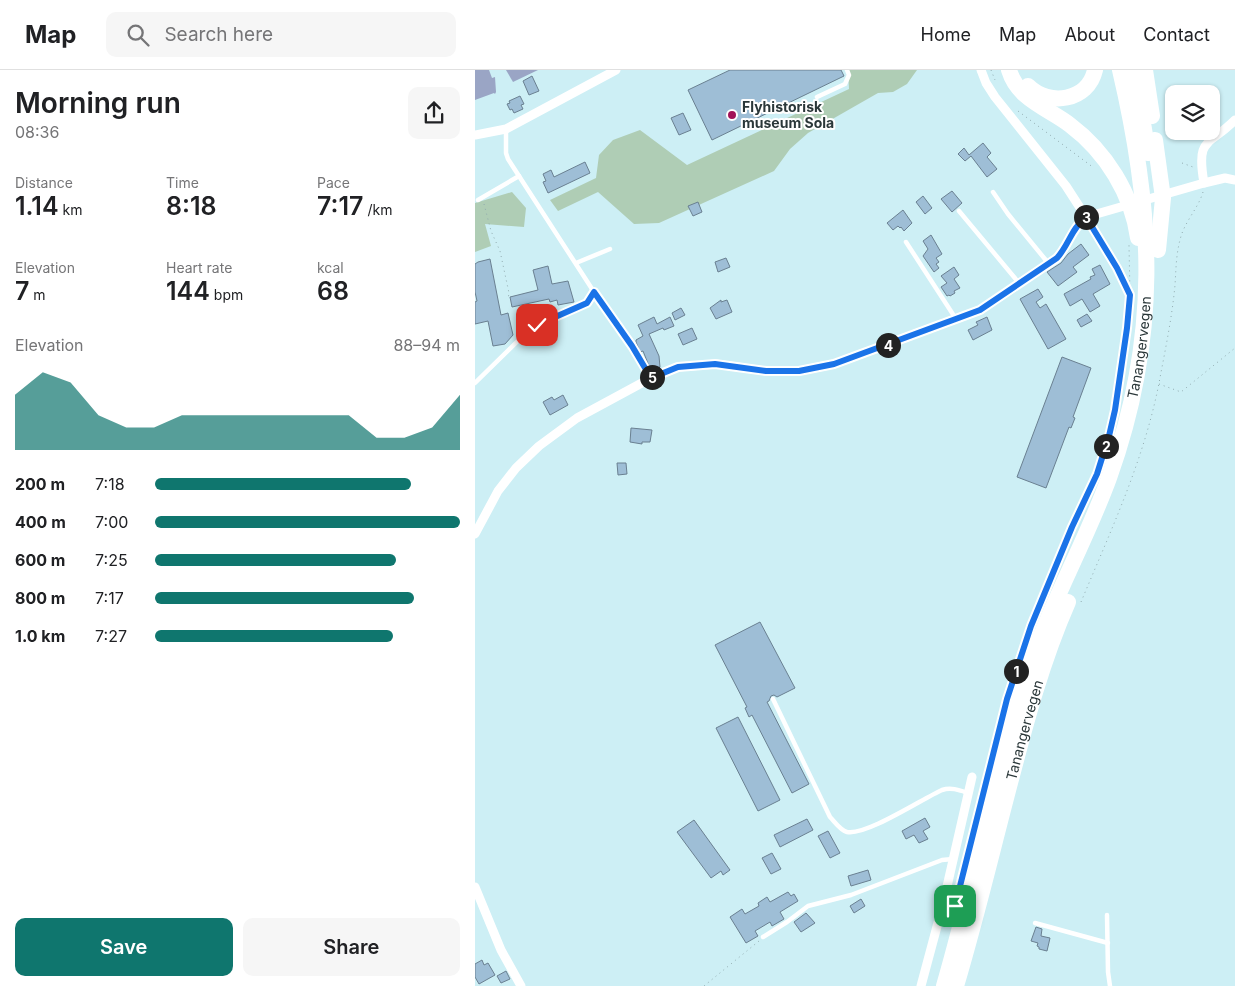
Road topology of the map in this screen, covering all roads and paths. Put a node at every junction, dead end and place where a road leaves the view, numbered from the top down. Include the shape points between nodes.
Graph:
1 (615, 70) edge
2 (847, 70) edge
3 (981, 70) edge
4 (991, 70) edge
5 (1009, 70) edge
6 (1018, 70) edge
7 (1095, 70) edge
8 (1119, 70) edge
9 (1131, 70) edge
10 (1145, 70) edge
11 (996, 83) dead end
12 (817, 97) dead end
13 (1019, 112) dead end
14 (1235, 120) edge
15 (506, 129) junction
16 (475, 135) edge
17 (1096, 169) dead end
18 (519, 176) junction
19 (1235, 180) edge
20 (1204, 183) junction
21 (993, 192) dead end
22 (483, 197) junction
23 (478, 200) dead end
24 (959, 211) dead end
25 (1086, 217) junction
26 (1128, 239) dead end
27 (906, 242) dead end
28 (610, 249) dead end
29 (1158, 250) junction
30 (576, 263) junction
31 (1049, 264) junction
32 (1020, 284) junction
33 (594, 292) junction
34 (1130, 295) junction
35 (509, 300) dead end
36 (956, 320) junction
37 (1144, 328) junction
38 (1235, 348) edge
39 (651, 378) junction
40 (475, 383) edge
41 (1159, 384) junction
42 (1109, 436) dead end
43 (1097, 474) dead end
44 (475, 534) edge
45 (1041, 601) dead end
46 (1079, 606) dead end
47 (773, 699) dead end
48 (972, 777) dead end
49 (968, 793) junction
50 (953, 859) junction
51 (475, 887) edge
52 (1107, 916) dead end
53 (1035, 923) dead end
54 (763, 937) joint
55 (1108, 943) junction
56 (521, 986) edge
57 (704, 986) edge
58 (921, 986) edge
59 (944, 986) edge
60 (956, 986) edge
61 (1110, 986) edge

1 - 15 street
2 - 12 lane via 849,75 845,84
3 - 25 street via 995,97 1066,186
4 - 11 path
5 - 37 highway via 1023,94 1071,125 1101,154 1122,187 1138,236
6 - 7 highway via 1030,88 1041,96 1056,99 1080,93
8 - 37 highway, Tanangervegen via 1134,137 1145,212
9 - 29 highway, Tanangervegen via 1151,170
10 - 29 highway via 1163,198
13 - 17 path
14 - 20 street via 1206,144 1201,153
15 - 16 street
15 - 18 lane via 506,153
18 - 22 lane
18 - 30 lane
19 - 20 street via 1225,178
20 - 25 street
20 - 41 path via 1200,201 1180,238
21 - 31 lane
22 - 23 lane
22 - 35 path
24 - 32 lane
25 - 31 street via 1073,230 1063,252
25 - 34 path
26 - 34 path
27 - 36 lane
28 - 30 lane
29 - 60 highway, Tanangervegen via 1153,346 1133,438 1119,483 1055,632 1032,699
30 - 33 lane
31 - 32 street
32 - 36 street via 980,310
33 - 39 path
33 - 40 lane via 587,303 530,329
34 - 42 path
36 - 39 street via 834,364 799,371 766,371 715,364 678,367
37 - 59 highway, Tanangervegen via 1133,394 1108,479 1044,628 1021,696
38 - 41 path via 1181,392
39 - 44 street via 577,418 539,446 515,468 498,491
41 - 46 path via 1130,486
43 - 45 path
47 - 49 lane via 831,817 842,830 850,832 869,828 948,788
48 - 49 street
49 - 50 street
50 - 54 lane via 942,860 851,895 808,906
50 - 58 street
51 - 56 street via 501,950
52 - 55 lane
53 - 55 lane
54 - 57 path
55 - 61 lane

